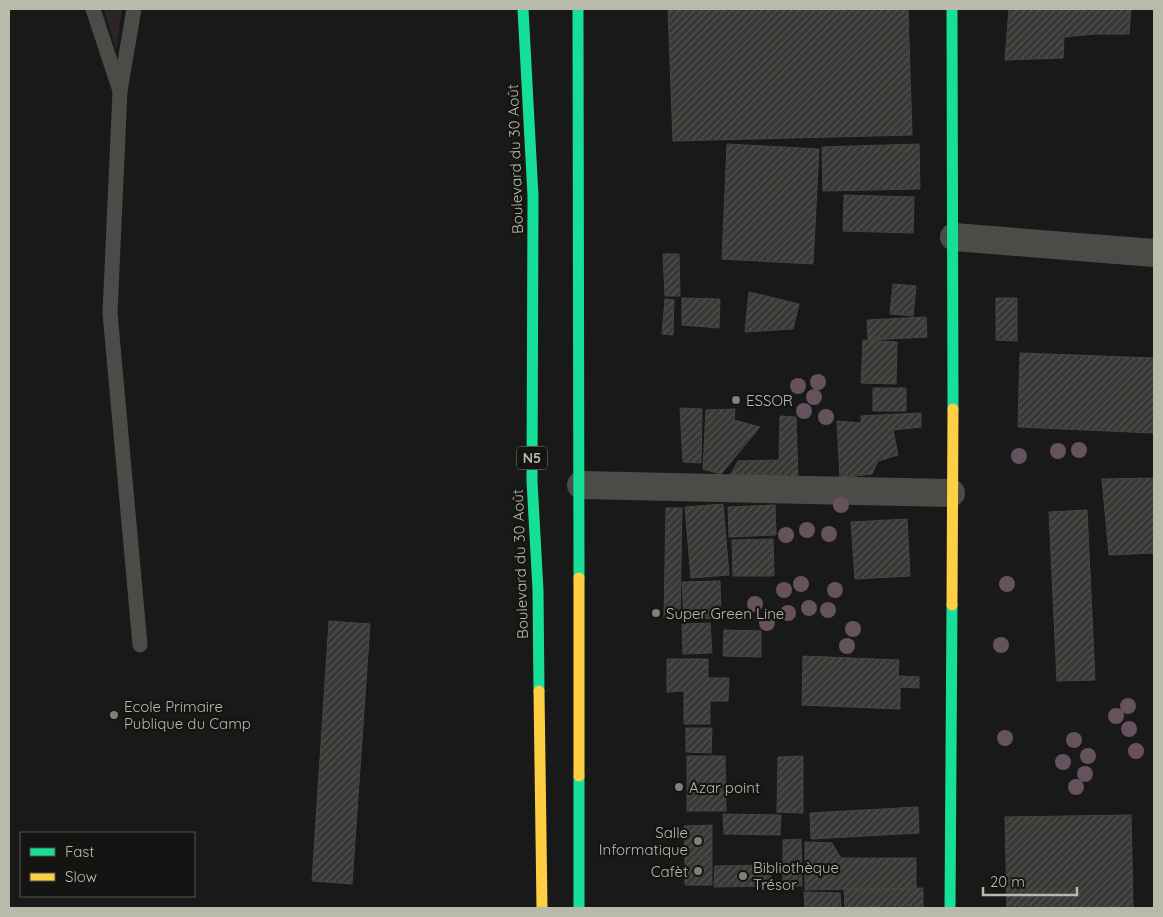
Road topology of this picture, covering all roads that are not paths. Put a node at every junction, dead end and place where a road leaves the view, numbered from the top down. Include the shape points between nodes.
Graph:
1 (93, 9) edge
2 (134, 9) edge
3 (523, 9) edge
4 (578, 9) edge
5 (952, 9) edge
6 (120, 91) junction
7 (954, 237) junction
8 (1154, 253) edge
9 (581, 486) junction
10 (951, 494) junction
11 (140, 646) dead end
12 (542, 908) edge
13 (579, 908) edge
14 (950, 908) edge

1 - 6 lane
2 - 6 lane
3 - 12 main road, Boulevard du 30 Août / N5 via 533,196 532,481 538,590
4 - 9 main road
5 - 7 main road
6 - 11 lane via 110,313
7 - 8 street
7 - 10 main road
9 - 10 street
9 - 13 main road
10 - 14 main road

